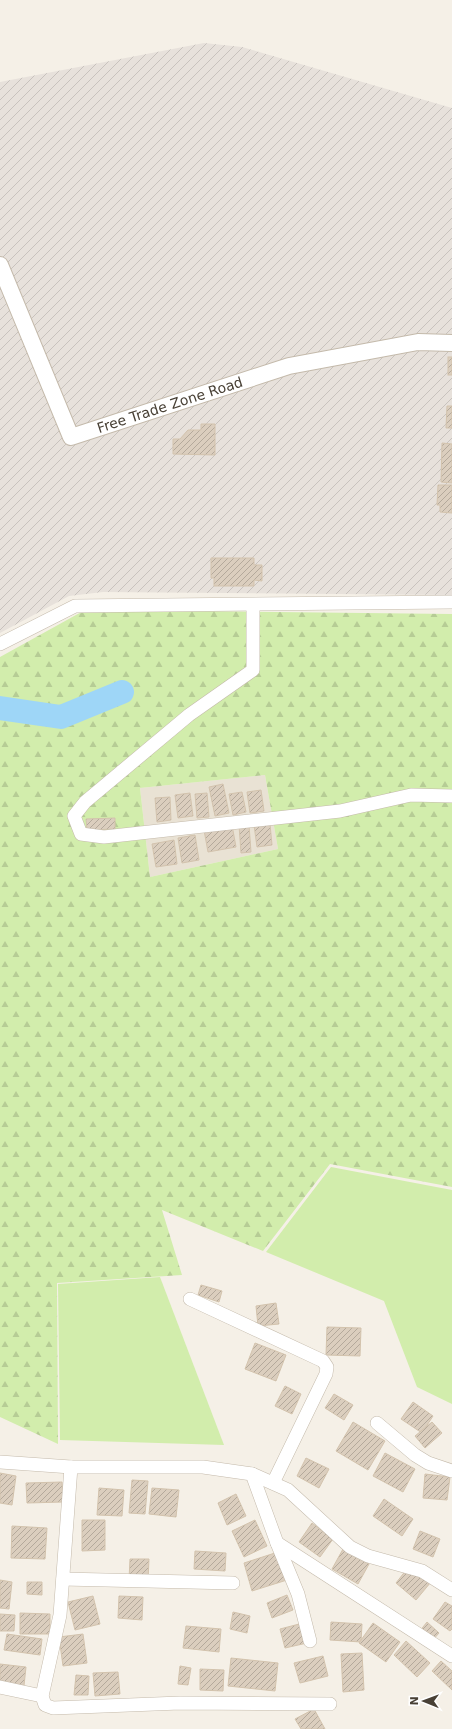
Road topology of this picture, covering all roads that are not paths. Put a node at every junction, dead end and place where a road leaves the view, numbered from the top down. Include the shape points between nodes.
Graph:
1 (0, 265) edge
2 (452, 343) edge
3 (452, 602) edge
4 (253, 605) junction
5 (0, 644) edge
6 (452, 796) edge
7 (190, 1300) dead end
8 (377, 1423) dead end
9 (0, 1462) edge
10 (71, 1467) junction
11 (452, 1471) edge
12 (252, 1474) junction
13 (273, 1483) junction
14 (277, 1543) junction
15 (63, 1579) junction
16 (233, 1583) dead end
17 (452, 1590) edge
18 (310, 1641) dead end
19 (452, 1656) edge
20 (0, 1687) edge
21 (42, 1696) junction
22 (330, 1704) dead end

1 - 2 street, Free Trade Zone Road via 71,437 289,366 418,342
3 - 4 street
4 - 5 street via 75,606
4 - 6 street via 253,670 189,715 85,802 74,816 80,834 104,837 340,810 411,795
7 - 13 street via 323,1361 327,1367 326,1374
8 - 11 street via 414,1455
9 - 10 street
10 - 12 street via 203,1467
10 - 15 street
12 - 13 street
12 - 14 street
13 - 17 street via 288,1490 350,1547 368,1556 422,1571
14 - 18 street via 298,1594
14 - 19 street
15 - 16 street
15 - 21 street via 60,1615
20 - 21 street
21 - 22 street via 46,1705 53,1708 180,1703

